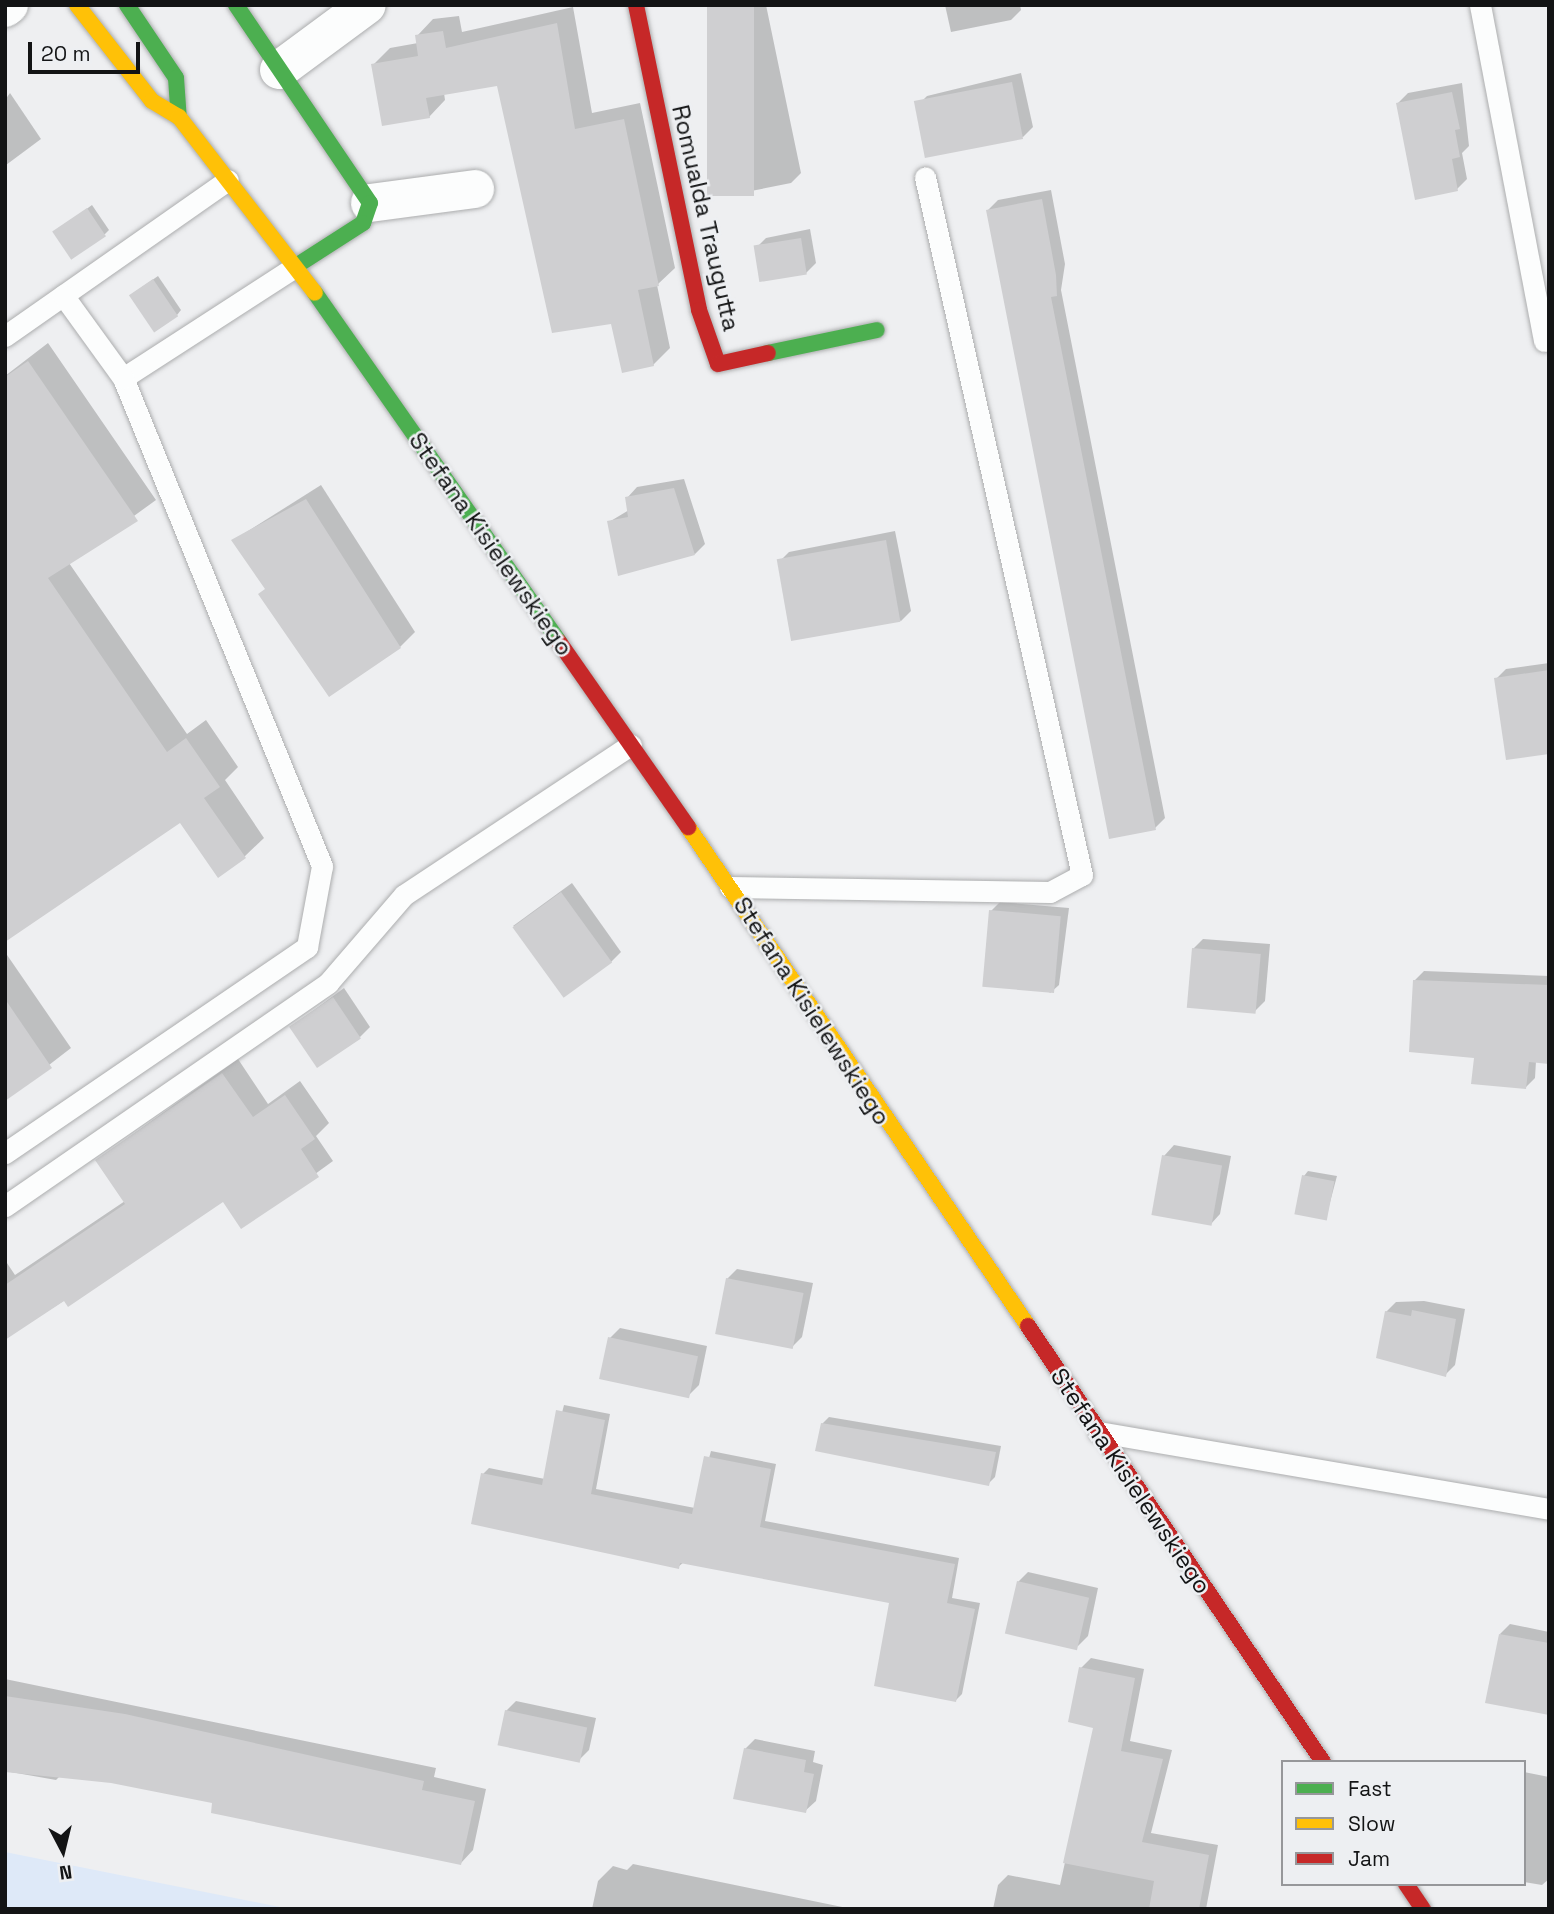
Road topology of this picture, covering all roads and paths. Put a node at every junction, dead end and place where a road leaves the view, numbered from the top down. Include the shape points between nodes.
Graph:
1 (78, 5) edge
2 (127, 5) edge
3 (236, 5) edge
4 (367, 5) edge
5 (636, 5) edge
6 (1480, 5) edge
7 (279, 70) junction
8 (178, 117) junction
9 (925, 177) dead end
10 (228, 180) junction
11 (475, 189) dead end
12 (370, 203) junction
13 (296, 265) junction
14 (63, 295) junction
15 (877, 330) dead end
16 (5, 336) edge
17 (1544, 341) dead end
18 (123, 378) junction
19 (631, 745) junction
20 (730, 887) junction
21 (5, 1153) edge
22 (5, 1206) edge
23 (1097, 1432) junction
24 (1549, 1509) edge
25 (1321, 1760) edge
26 (1407, 1886) edge
27 (1423, 1909) edge

1 - 8 main road, Stefana Kisielewskiego via 152,101
2 - 8 main road via 176,78
3 - 7 main road
4 - 7 street
5 - 15 main road, Romualda Traugutta via 699,310 718,363
6 - 17 lane
7 - 12 main road
8 - 10 main road, Stefana Kisielewskiego
9 - 20 lane via 1082,875 1050,892
10 - 13 main road, Stefana Kisielewskiego
10 - 14 lane
11 - 12 street
12 - 13 main road via 363,223
13 - 18 lane
13 - 19 main road, Stefana Kisielewskiego
14 - 16 lane
14 - 18 lane
18 - 21 lane via 322,866 307,947
19 - 20 main road, Stefana Kisielewskiego
19 - 22 lane via 404,895 328,983
20 - 23 main road, Stefana Kisielewskiego
23 - 24 lane
23 - 25 main road, Stefana Kisielewskiego
26 - 27 main road

